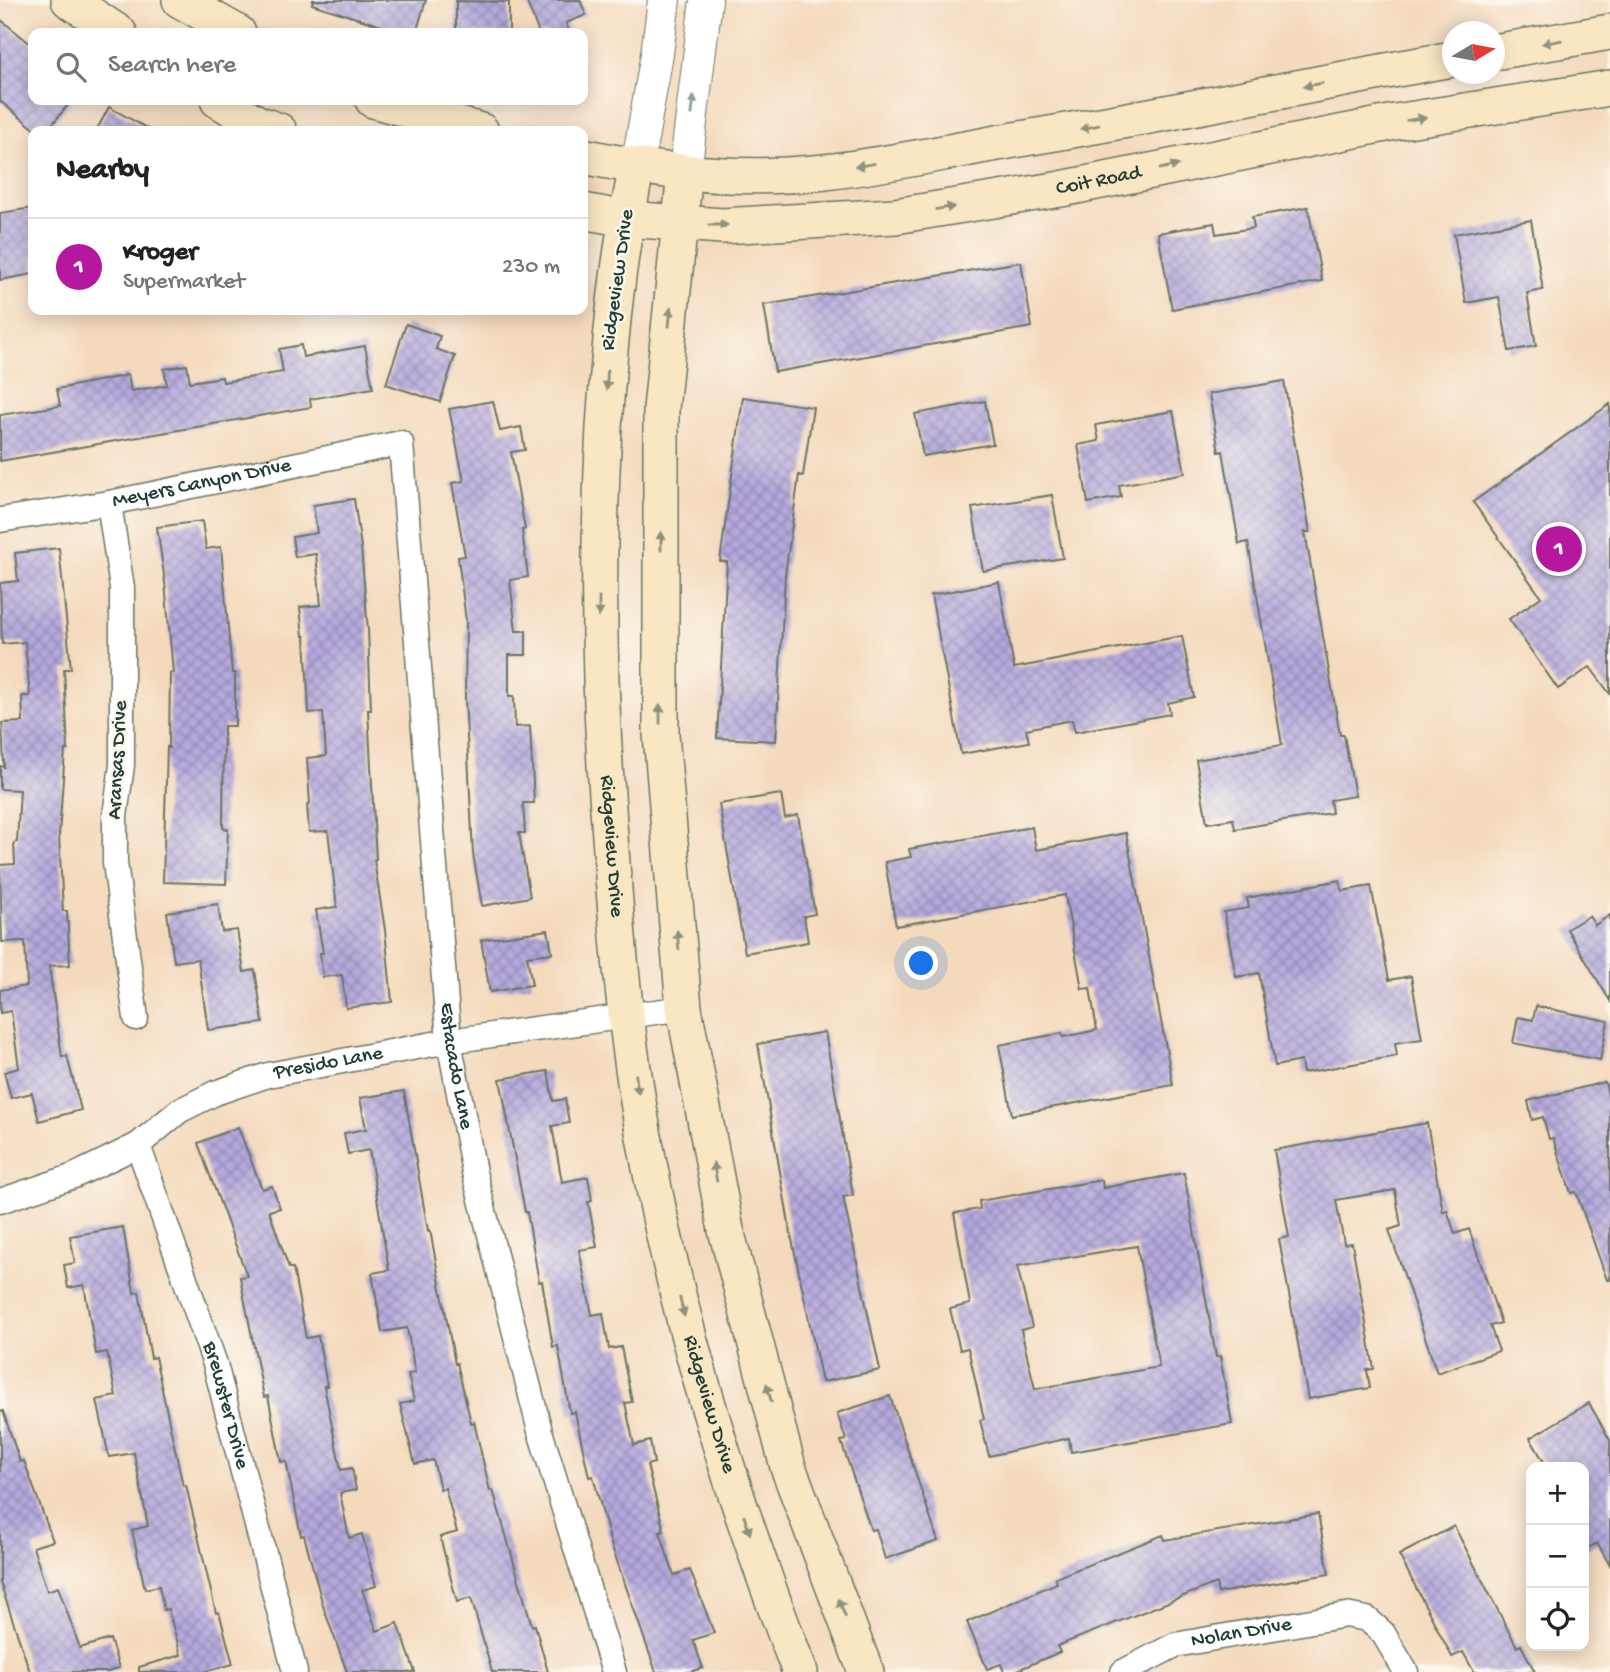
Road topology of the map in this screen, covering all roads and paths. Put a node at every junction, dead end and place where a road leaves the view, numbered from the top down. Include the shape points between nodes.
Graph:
1 (69, 0) edge
2 (180, 0) edge
3 (664, 0) edge
4 (706, 0) edge
5 (112, 28) edge
6 (229, 28) edge
7 (1610, 32) edge
8 (1505, 50) edge
9 (1442, 61) edge
10 (1356, 77) junction
11 (1610, 88) edge
12 (227, 105) edge
13 (390, 105) edge
14 (265, 126) edge
15 (464, 126) edge
16 (1365, 128) junction
17 (1050, 134) junction
18 (588, 157) edge
19 (638, 167) junction
20 (685, 172) junction
21 (1061, 189) junction
22 (588, 212) edge
23 (626, 219) junction
24 (679, 224) junction
25 (401, 443) joint
26 (109, 503) junction
27 (0, 520) edge
28 (684, 1008) junction
29 (627, 1016) junction
30 (136, 1018) dead end
31 (449, 1041) junction
32 (138, 1145) junction
33 (0, 1201) edge
34 (295, 1672) edge
35 (614, 1672) edge
36 (800, 1672) edge
37 (866, 1672) edge
38 (1123, 1672) edge
39 (1406, 1672) edge

1 - 5 main road
2 - 6 main road
3 - 19 street, Ridgeview Drive
20 -> 4 street
7 -> 8 main road
9 - 10 main road
10 - 16 main road
10 -> 17 main road
16 -> 11 main road, Coit Road
12 - 14 main road
13 - 15 main road
21 -> 16 main road, Coit Road
17 -> 20 main road via 825,172 744,176
17 - 21 main road
18 - 19 main road
19 - 20 main road
19 - 23 main road, Ridgeview Drive
20 - 24 main road
24 -> 21 main road, Coit Road via 722,226 895,216
22 - 23 main road, Coit Road
23 - 24 main road, Coit Road
23 -> 29 main road, Ridgeview Drive via 609,346 600,502 599,675
28 -> 24 main road via 660,734 660,409
25 - 26 street, Meyers Canyon Drive
25 - 31 street, Estacado Lane
26 - 27 street, Meyers Canyon Drive
26 - 30 street, Aransas Drive via 122,588 122,765 115,863
28 - 29 street, Presido Lane
37 -> 28 main road via 788,1467 726,1230
29 - 31 street, Presido Lane
29 -> 36 main road, Ridgeview Drive via 648,1162 683,1312 725,1462
31 - 32 street, Presido Lane via 268,1075 179,1111
31 - 35 street, Estacado Lane via 474,1172 540,1431
32 - 33 street, Presido Lane via 74,1176
32 - 34 street, Brewster Drive via 215,1364
38 - 39 street, Nolan Drive via 1175,1645 1346,1615 1367,1619 1383,1633

